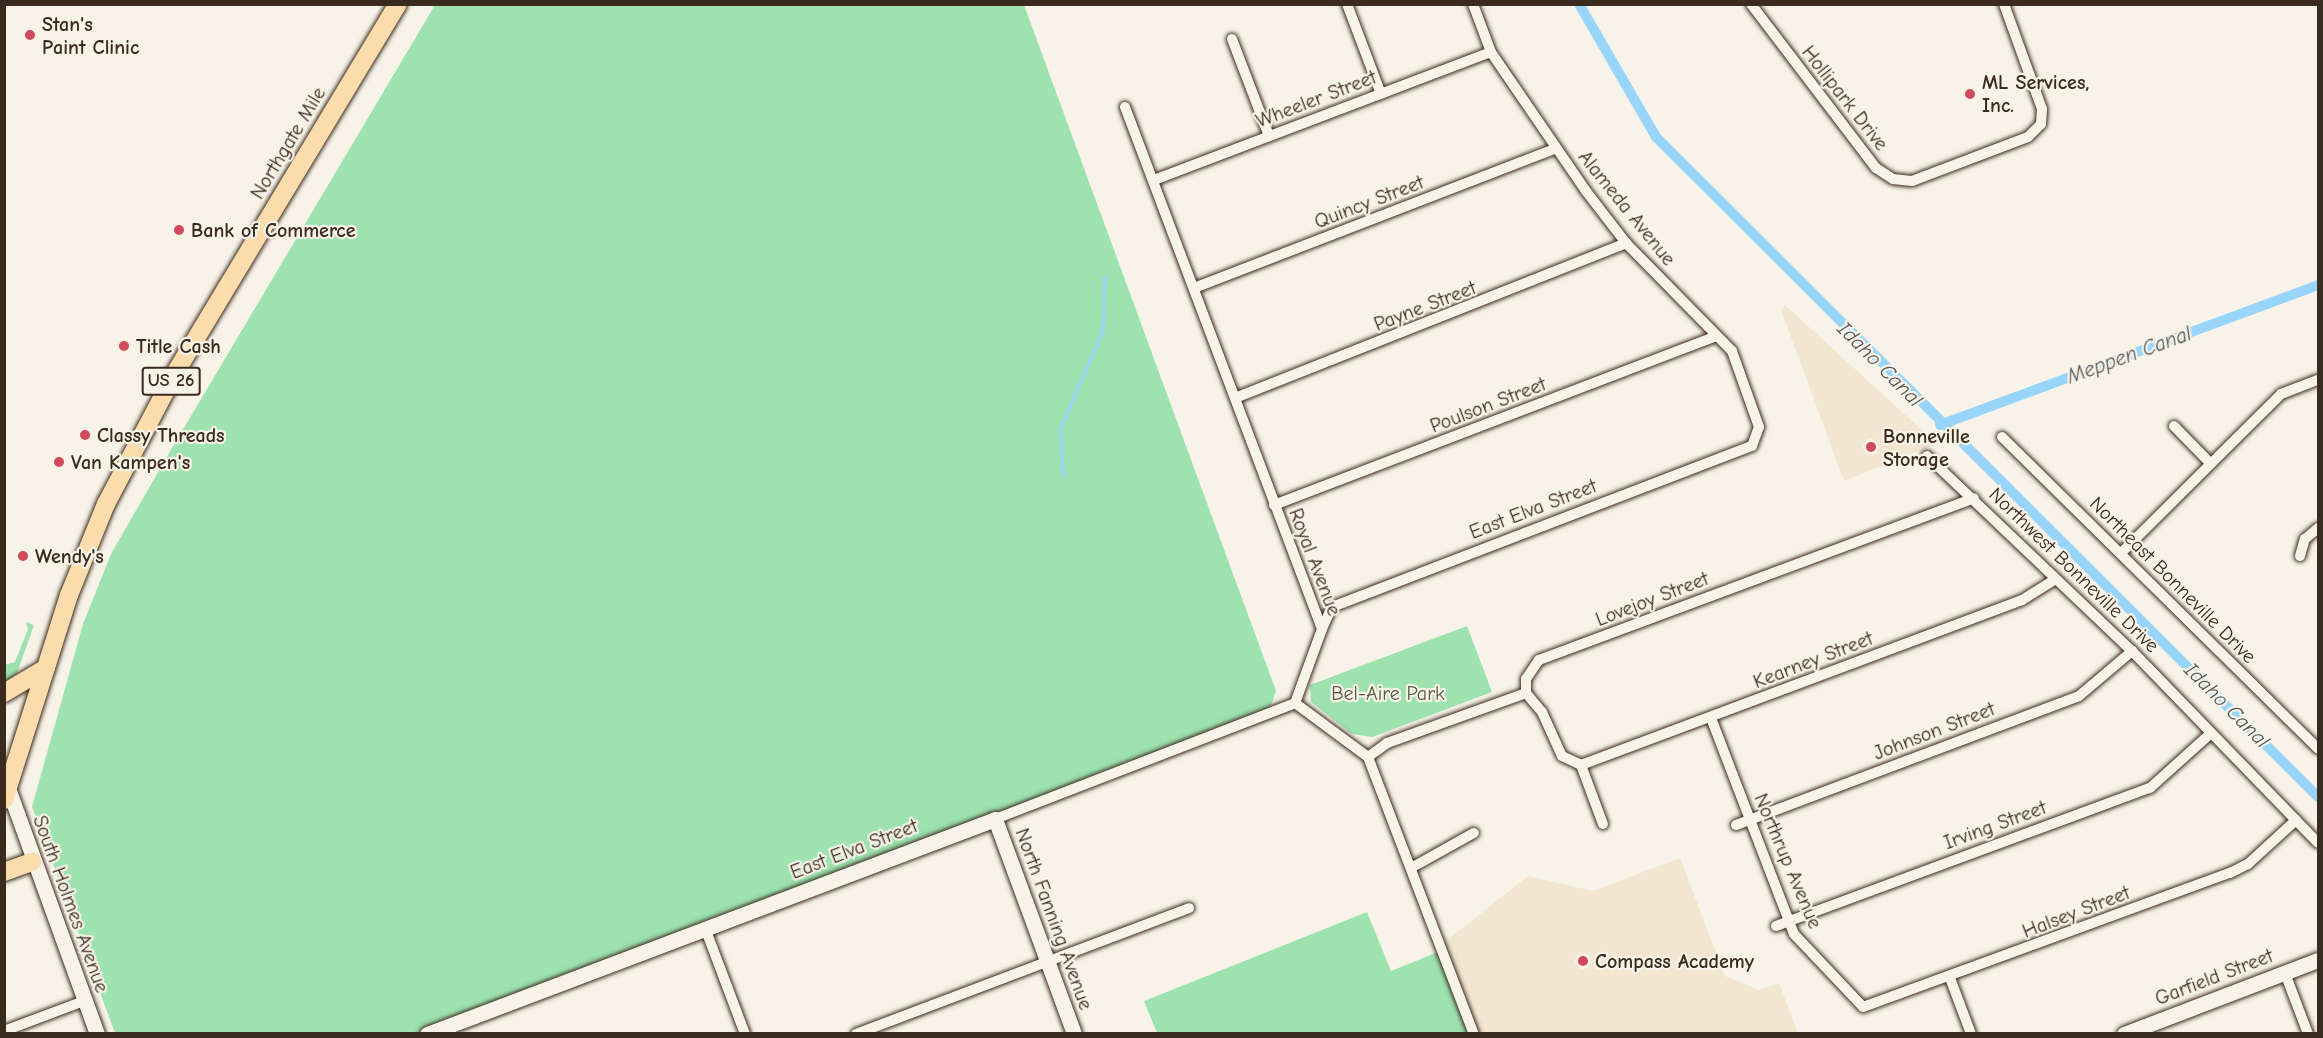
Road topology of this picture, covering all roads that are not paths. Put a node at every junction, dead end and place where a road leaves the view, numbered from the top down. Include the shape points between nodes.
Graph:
1 (398, 4) edge
2 (1347, 4) edge
3 (1473, 4) edge
4 (1751, 4) edge
5 (2004, 4) edge
6 (1232, 39) dead end
7 (1491, 52) junction
8 (1381, 94) junction
9 (1125, 107) dead end
10 (1269, 136) junction
11 (1556, 148) junction
12 (1154, 180) junction
13 (1626, 243) junction
14 (1194, 288) junction
15 (1715, 337) junction
16 (2317, 385) edge
17 (1235, 398) junction
18 (2174, 426) dead end
19 (1759, 427) joint
20 (2002, 437) dead end
21 (1927, 456) dead end
22 (2209, 462) junction
23 (1974, 498) junction
24 (1274, 505) junction
25 (2319, 528) edge
26 (2121, 553) junction
27 (2300, 555) dead end
28 (2054, 580) junction
29 (1322, 630) junction
30 (2132, 651) junction
31 (46, 668) junction
32 (4, 693) edge
33 (1526, 693) junction
34 (1296, 703) junction
35 (1711, 718) junction
36 (2211, 733) junction
37 (2319, 749) edge
38 (1368, 757) junction
39 (1581, 765) junction
40 (6, 794) edge
41 (995, 819) junction
42 (1750, 820) junction
43 (2296, 820) junction
44 (1603, 824) dead end
45 (1736, 825) dead end
46 (1474, 833) dead end
47 (2319, 843) edge
48 (32, 862) junction
49 (1411, 868) junction
50 (4, 872) edge
51 (1189, 908) dead end
52 (1789, 921) junction
53 (1776, 926) dead end
54 (705, 928) junction
55 (2319, 960) edge
56 (1046, 962) junction
57 (2284, 973) junction
58 (1950, 978) junction
59 (84, 1001) junction
60 (1856, 1002) joint
61 (4, 1031) edge
62 (2140, 1031) edge
63 (97, 1034) edge
64 (427, 1034) edge
65 (745, 1034) edge
66 (856, 1034) edge
67 (1074, 1034) edge
68 (1474, 1034) edge
69 (1971, 1034) edge
70 (2124, 1034) edge
71 (2308, 1034) edge

1 - 31 highway, Northgate Mile / US 26 via 134,448 98,520
2 - 8 street
3 - 7 street, Alameda Avenue
4 - 5 street, Hollipark Drive via 1876,168 1893,179 1912,181 2028,137 2041,124 2042,109
6 - 10 street
7 - 8 street, Wheeler Street
7 - 11 street, Alameda Avenue
8 - 10 street, Wheeler Street
9 - 12 street, Royal Avenue
10 - 12 street, Wheeler Street
11 - 13 street, Alameda Avenue
11 - 14 street, Quincy Street
12 - 14 street, Royal Avenue
13 - 15 street, Alameda Avenue
13 - 17 street, Payne Street
14 - 17 street, Royal Avenue
15 - 19 street, Alameda Avenue via 1732,351
15 - 24 street, Poulson Street
16 - 22 street via 2281,394
17 - 24 street, Royal Avenue
18 - 22 street
19 - 29 street, East Elva Street via 1752,446 1332,608
20 - 26 street, Northeast Bonneville Drive
21 - 23 street, Northwest Bonneville Drive
22 - 26 street
23 - 28 street, Northwest Bonneville Drive
23 - 33 street, Lovejoy Street via 1539,660 1526,679
24 - 29 street, Royal Avenue
25 - 27 street via 2305,539
26 - 37 street, Northeast Bonneville Drive
28 - 30 street, Northwest Bonneville Drive
28 - 35 street, Kearney Street via 2022,600
29 - 34 street, Royal Avenue
30 - 36 street, Northwest Bonneville Drive
30 - 42 street, Johnson Street via 2079,696
31 - 32 highway
31 - 40 highway, Northgate Mile / US 26
33 - 38 street via 1387,743
33 - 39 street via 1542,712 1562,756
34 - 38 street
34 - 41 street, East Elva Street
35 - 39 street, Kearney Street
35 - 42 street, Northrup Avenue
36 - 43 street, Northwest Bonneville Drive
36 - 52 street, Irving Street via 2150,788
38 - 49 street
39 - 44 street
40 - 48 street, South Holmes Avenue
41 - 54 street, East Elva Street
41 - 56 street, North Fanning Avenue
42 - 45 street, Johnson Street
42 - 52 street, Northrup Avenue
43 - 47 street, Northwest Bonneville Drive
43 - 58 street, Halsey Street via 2248,864 2230,873
46 - 49 street
48 - 50 highway
48 - 59 street, South Holmes Avenue
49 - 68 street
51 - 56 street
52 - 53 street, Irving Street
52 - 60 street, Northrup Avenue
54 - 64 street, East Elva Street
54 - 65 street
55 - 57 street, Garfield Street
56 - 66 street
56 - 67 street, North Fanning Avenue
57 - 62 street, Garfield Street
57 - 71 street
58 - 60 street, Halsey Street via 1873,1007
58 - 69 street
59 - 61 street
59 - 63 street, South Holmes Avenue
62 - 70 street, Garfield Street

